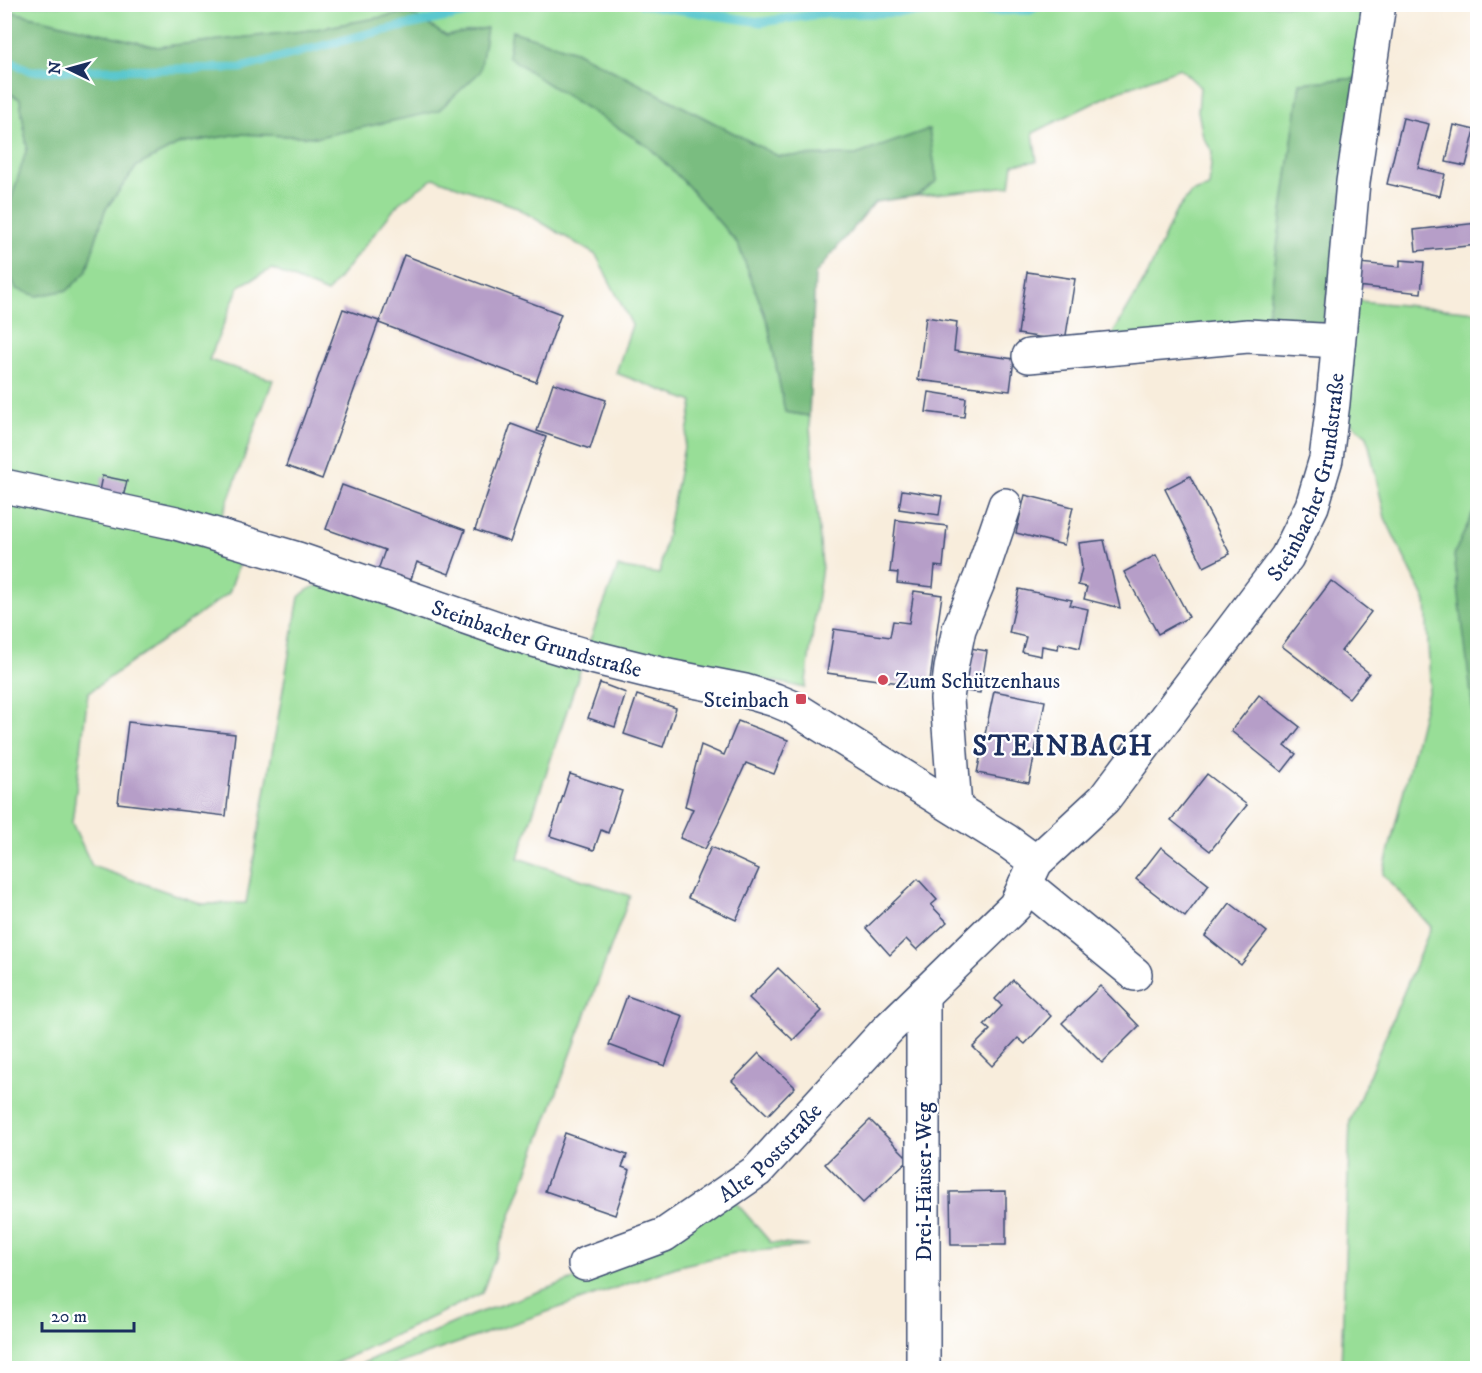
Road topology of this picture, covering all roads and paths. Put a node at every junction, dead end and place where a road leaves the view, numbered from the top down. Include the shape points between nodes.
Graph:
1 (1379, 4) edge
2 (1338, 341) junction
3 (1029, 356) dead end
4 (4, 486) edge
5 (1005, 505) dead end
6 (955, 808) junction
7 (1030, 873) junction
8 (1135, 974) dead end
9 (923, 996) junction
10 (585, 1264) dead end
11 (922, 1368) edge

1 - 2 street, Steinbacher Grundstraße via 1353,182
2 - 3 street via 1248,336
2 - 7 street, Steinbacher Grundstraße via 1326,459 1312,506 1287,557 1104,799
4 - 6 street, Steinbacher Grundstraße via 176,523 298,559 514,634 668,676 776,699
5 - 6 street via 959,629 951,668 947,699
6 - 7 street, Steinbacher Grundstraße
7 - 8 street
7 - 9 street, Steinbacher Grundstraße via 1015,906
9 - 10 street, Alte Poststraße via 757,1171 664,1235
9 - 11 street, Drei-Häuser-Weg

